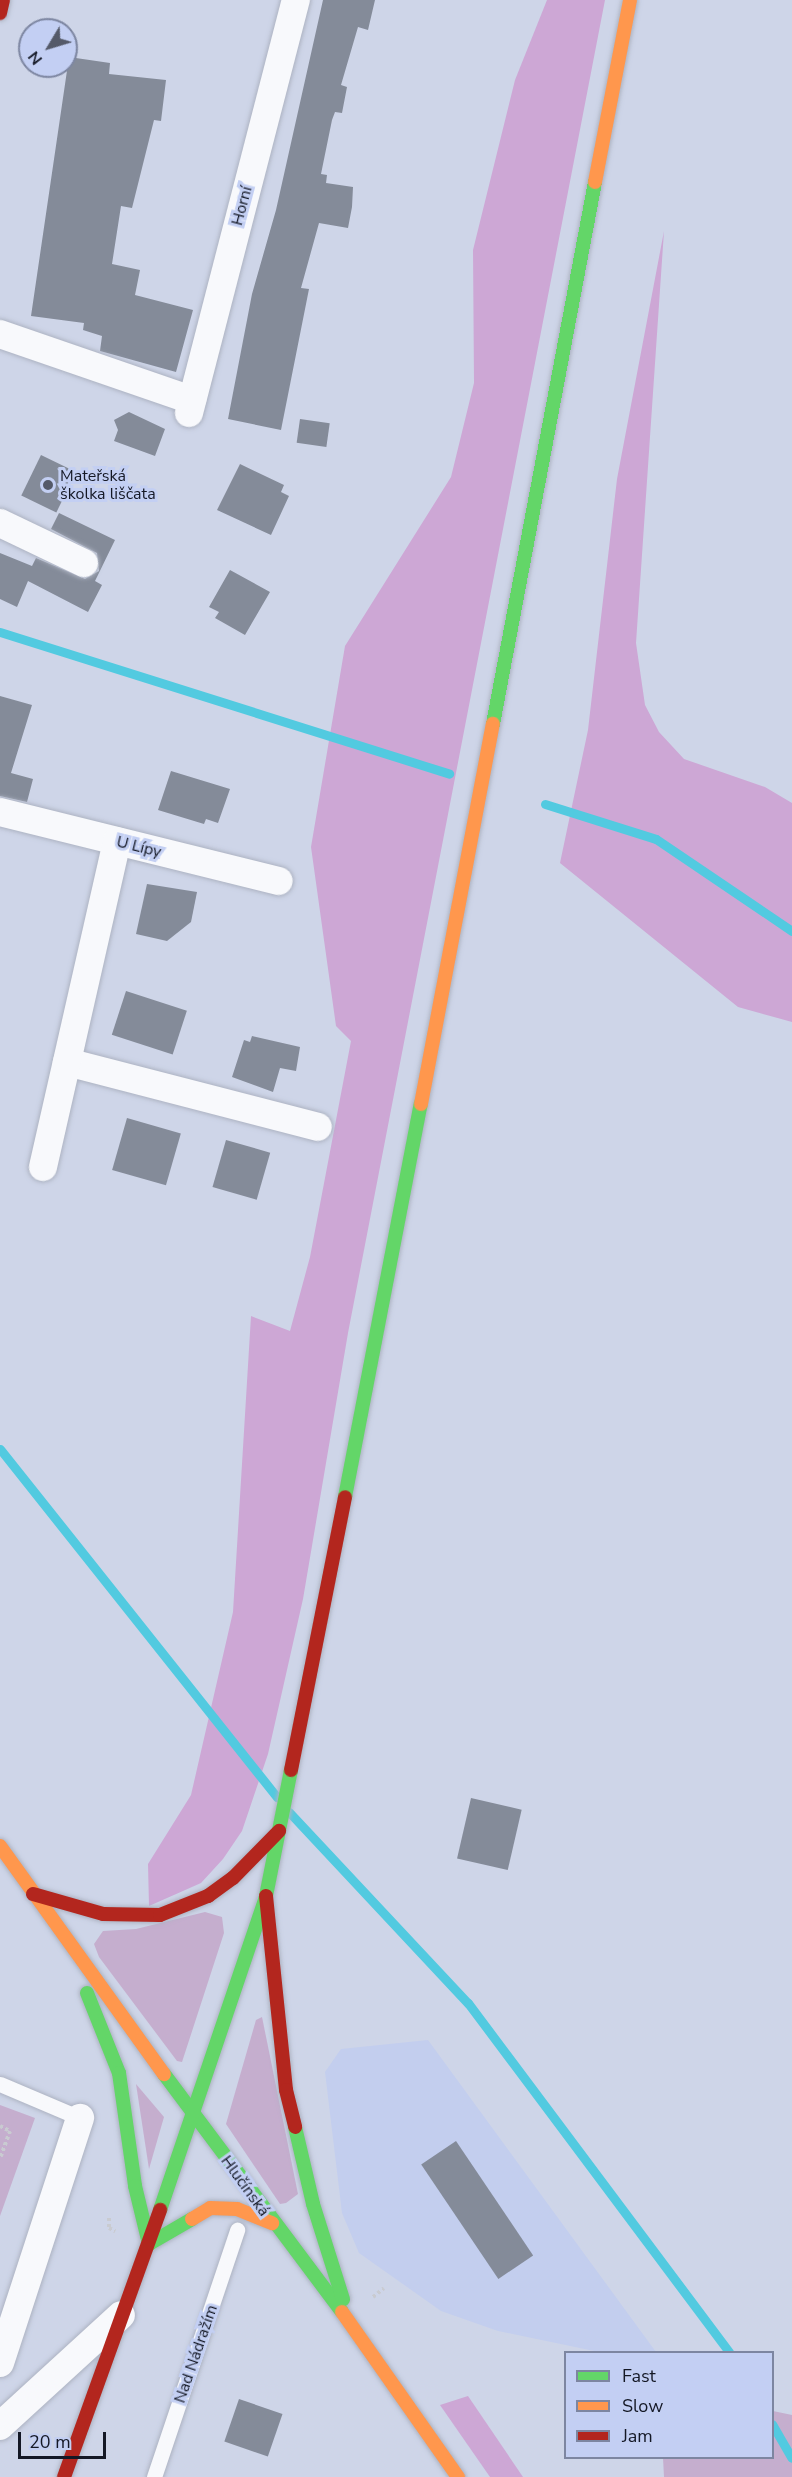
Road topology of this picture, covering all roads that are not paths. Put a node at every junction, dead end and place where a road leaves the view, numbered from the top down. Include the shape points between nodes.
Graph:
1 (3, 0) edge
2 (296, 0) edge
3 (630, 0) edge
4 (0, 13) edge
5 (0, 334) edge
6 (0, 523) edge
7 (84, 563) dead end
8 (0, 812) edge
9 (117, 841) junction
10 (279, 881) dead end
11 (67, 1062) junction
12 (318, 1127) dead end
13 (43, 1167) dead end
14 (279, 1831) junction
15 (0, 1846) edge
16 (33, 1894) junction
17 (266, 1896) junction
18 (0, 2084) edge
19 (194, 2116) junction
20 (80, 2118) joint
21 (272, 2223) junction
22 (237, 2230) dead end
23 (149, 2244) junction
24 (122, 2315) junction
25 (353, 2326) junction
26 (0, 2363) edge
27 (0, 2426) edge
28 (64, 2477) edge
29 (154, 2477) edge
30 (458, 2477) edge

1 - 4 main road
2 - 5 street, Horní via 190,406
3 - 14 main road via 379,1331
6 - 7 street
8 - 9 street, U Lípy
9 - 10 street, U Lípy
9 - 11 street
11 - 12 street
11 - 13 street
14 - 16 main road via 233,1878 208,1896 160,1914 102,1914
14 - 17 main road
15 - 16 main road, Hlučínská
16 - 19 main road, Hlučínská
16 - 23 main road, Hlučínská via 112,2048 126,2103 135,2186
17 - 19 main road
17 - 25 main road via 286,2090 322,2237
18 - 20 lane
19 - 21 main road, Hlučínská
19 - 23 main road
20 - 26 street
21 - 23 main road via 237,2209 210,2208
21 - 25 main road, Hlučínská
22 - 29 lane, Nad Nádražím
23 - 24 main road
24 - 27 street
24 - 28 main road
25 - 30 main road, Hlučínská

